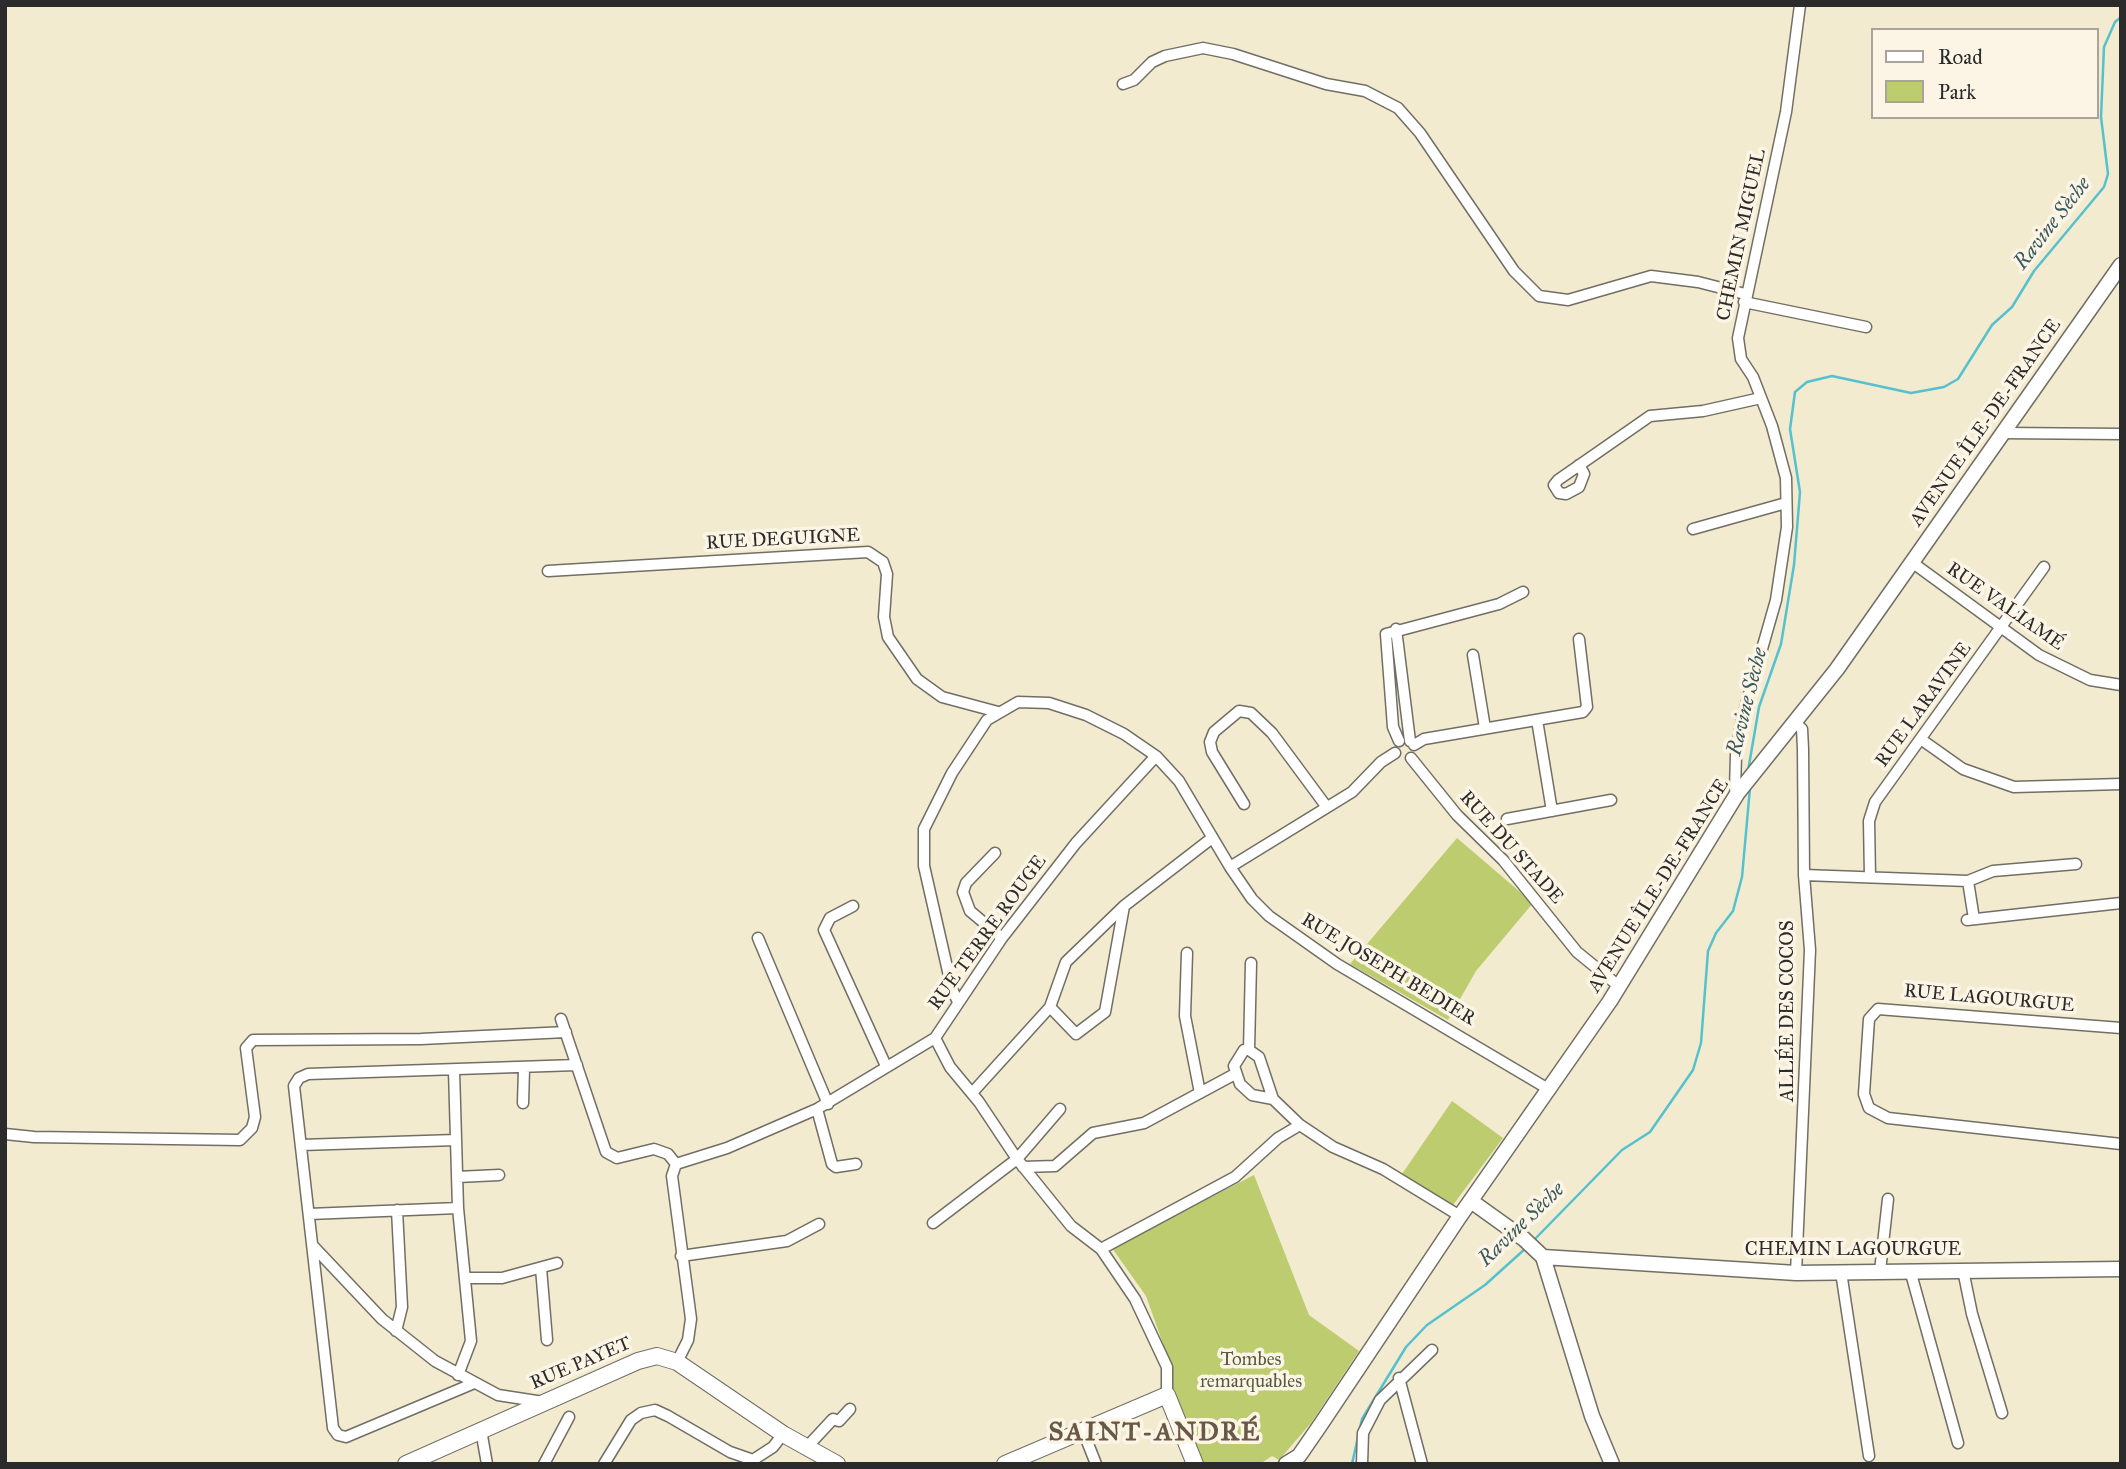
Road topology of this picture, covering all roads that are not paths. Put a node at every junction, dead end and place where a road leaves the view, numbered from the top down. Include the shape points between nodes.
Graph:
1 (1800, 5) edge
2 (1123, 84) dead end
3 (2121, 265) edge
4 (1744, 298) junction
5 (1866, 327) dead end
6 (1761, 398) junction
7 (2002, 433) junction
8 (2121, 434) edge
9 (1579, 465) dead end
10 (1786, 503) junction
11 (1693, 529) dead end
12 (1913, 562) junction
13 (2044, 567) dead end
14 (548, 571) dead end
15 (1523, 592) dead end
16 (2002, 627) junction
17 (1578, 639) dead end
18 (1474, 655) dead end
19 (2121, 685) edge
20 (998, 712) junction
21 (1537, 720) junction
22 (1485, 728) junction
23 (1791, 728) junction
24 (1922, 740) junction
25 (1408, 742) junction
26 (1395, 753) junction
27 (1156, 756) junction
28 (1411, 758) junction
29 (2121, 784) edge
30 (1741, 789) junction
31 (1611, 800) dead end
32 (1244, 804) dead end
33 (1326, 806) junction
34 (1552, 811) junction
35 (1507, 819) dead end
36 (1212, 838) junction
37 (995, 853) dead end
38 (2076, 864) dead end
39 (1230, 867) junction
40 (1804, 875) junction
41 (1870, 877) junction
42 (1968, 881) junction
43 (2121, 903) edge
44 (853, 906) dead end
45 (1124, 906) junction
46 (758, 938) dead end
47 (1002, 938) junction
48 (1187, 953) dead end
49 (1251, 963) dead end
50 (1620, 987) junction
51 (958, 1002) junction
52 (1049, 1007) junction
53 (561, 1019) dead end
54 (2121, 1028) edge
55 (566, 1032) junction
56 (935, 1038) junction
57 (1249, 1050) junction
58 (577, 1065) junction
59 (886, 1066) junction
60 (524, 1069) junction
61 (454, 1070) junction
62 (1235, 1074) junction
63 (1550, 1090) junction
64 (972, 1093) junction
65 (1200, 1093) junction
66 (1273, 1099) junction
67 (523, 1102) dead end
68 (822, 1106) junction
69 (1060, 1109) dead end
70 (1300, 1125) junction
71 (5, 1134) edge
72 (456, 1140) junction
73 (301, 1144) junction
74 (2121, 1144) edge
75 (1020, 1163) junction
76 (676, 1164) junction
77 (856, 1164) dead end
78 (499, 1175) dead end
79 (457, 1177) junction
80 (1888, 1199) dead end
81 (1471, 1201) junction
82 (458, 1208) junction
83 (397, 1210) junction
84 (309, 1213) junction
85 (1460, 1216) junction
86 (933, 1223) dead end
87 (819, 1224) dead end
88 (314, 1247) junction
89 (1101, 1249) junction
90 (1540, 1253) junction
91 (681, 1255) junction
92 (557, 1263) dead end
93 (541, 1268) junction
94 (2121, 1269) edge
95 (1910, 1270) junction
96 (1963, 1270) junction
97 (1881, 1271) junction
98 (1841, 1272) junction
99 (1796, 1273) junction
100 (465, 1278) junction
101 (396, 1331) junction
102 (547, 1340) dead end
103 (1432, 1350) dead end
104 (677, 1362) junction
105 (458, 1375) junction
106 (1399, 1378) junction
107 (472, 1384) junction
108 (1167, 1395) junction
109 (544, 1402) junction
110 (850, 1409) dead end
111 (2001, 1413) dead end
112 (569, 1417) dead end
113 (481, 1430) junction
114 (1083, 1430) junction
115 (783, 1434) junction
116 (1958, 1443) dead end
117 (807, 1447) junction
118 (1869, 1456) dead end
119 (1297, 1461) edge
120 (751, 1462) edge
121 (406, 1464) edge
122 (487, 1464) edge
123 (544, 1464) edge
124 (604, 1464) edge
125 (837, 1464) edge
126 (1004, 1464) edge
127 (1096, 1464) edge
128 (1195, 1464) edge
129 (1362, 1464) edge
130 (1422, 1464) edge
131 (1612, 1464) edge

1 - 4 street, CHEMIN MIGUEL via 1786,112
2 - 4 street via 1164,56 1203,48 1365,91 1398,108 1420,133 1514,271 1539,296 1568,300 1651,276 1698,282
3 - 7 street, AVENUE ÎLE-DE-FRANCE
4 - 5 street
4 - 6 street, CHEMIN MIGUEL via 1737,347
6 - 9 street via 1703,411 1650,416
6 - 10 street, CHEMIN MIGUEL via 1786,478
7 - 8 street
7 - 12 street, AVENUE ÎLE-DE-FRANCE
10 - 11 street
10 - 30 street, CHEMIN MIGUEL via 1776,600 1736,755 1735,789
12 - 16 street, RUE VALIAMÉ
12 - 23 street, AVENUE ÎLE-DE-FRANCE
13 - 16 street, RUE LARAVINE
14 - 20 street, RUE DEGUIGNE via 868,552 883,562 887,574 884,617 888,637 917,679 942,696
15 - 25 street via 1499,604 1396,629
16 - 19 street, RUE VALIAMÉ via 2068,670 2090,680
16 - 24 street, RUE LARAVINE
17 - 21 street via 1586,710
18 - 22 street
20 - 27 street, RUE JOSEPH BEDIER via 1018,702 1049,703 1125,734
20 - 51 street via 972,739 924,829 924,866
21 - 22 street
21 - 34 street
22 - 25 street
23 - 30 street, AVENUE ÎLE-DE-FRANCE
23 - 40 street, ALLÉE DES COCOS via 1802,729
24 - 29 street via 1963,769 2014,787
24 - 41 street, RUE LARAVINE via 1875,802 1869,821
25 - 26 street
25 - 28 street
26 - 28 street via 1402,759
26 - 33 street via 1352,792
27 - 36 street, RUE JOSEPH BEDIER via 1178,781
27 - 47 street, RUE TERRE ROUGE via 1076,843
28 - 50 street, RUE DU STADE via 1577,951
30 - 50 street, AVENUE ÎLE-DE-FRANCE
31 - 34 street, RUE DU STADE
32 - 33 street via 1210,742 1214,732 1238,711 1251,713 1267,727
33 - 39 street
34 - 35 street, RUE DU STADE
36 - 39 street, RUE JOSEPH BEDIER
36 - 45 street
37 - 47 street via 963,892 970,911
38 - 42 street via 1993,872
39 - 63 street, RUE JOSEPH BEDIER via 1269,916 1337,964
40 - 41 street
40 - 99 street, ALLÉE DES COCOS via 1810,950
41 - 42 street
42 - 43 street via 1971,919
44 - 59 street via 830,918 824,930
45 - 52 street via 1066,962
45 - 52 street via 1105,1012 1076,1034
46 - 68 street
47 - 51 street, RUE TERRE ROUGE
48 - 65 street via 1185,1016
49 - 57 street
50 - 63 street, AVENUE ÎLE-DE-FRANCE
51 - 56 street, RUE TERRE ROUGE
52 - 64 street
53 - 55 street
54 - 74 street, RUE LAGOURGUE via 1878,1009 1870,1018 1864,1094 1869,1108 1888,1118
55 - 58 street
55 - 71 street via 253,1040 246,1048 255,1117 240,1140
56 - 59 street, RUE TERRE ROUGE
56 - 64 street via 950,1067
57 - 62 street via 1238,1055
57 - 66 street via 1259,1057
58 - 60 street
58 - 76 street via 606,1152 617,1158 654,1149 668,1154
59 - 68 street, RUE TERRE ROUGE
60 - 61 street
60 - 67 street
61 - 72 street
61 - 73 street via 308,1074 299,1078 295,1086
62 - 65 street
62 - 66 street via 1252,1096
63 - 81 street, AVENUE ÎLE-DE-FRANCE
64 - 75 street
65 - 75 street via 1144,1123 1093,1133 1055,1166
66 - 70 street
68 - 76 street, RUE TERRE ROUGE via 727,1148
68 - 77 street via 832,1164
69 - 75 street
70 - 85 street
70 - 89 street via 1278,1138 1235,1177
72 - 73 street
72 - 79 street
73 - 84 street
75 - 86 street
75 - 89 street via 1071,1226
76 - 91 street via 672,1176
78 - 79 street
79 - 82 street
80 - 97 street
81 - 85 street, AVENUE ÎLE-DE-FRANCE
81 - 90 street
82 - 83 street
82 - 100 street
83 - 84 street
83 - 101 street via 401,1307
84 - 88 street
85 - 119 street, AVENUE ÎLE-DE-FRANCE
87 - 91 street via 787,1241
88 - 101 street
88 - 107 street via 332,1428 338,1435 346,1437
89 - 108 street via 1156,1340 1167,1367
90 - 99 street, CHEMIN LAGOURGUE
90 - 131 street
91 - 104 street via 690,1331
92 - 93 street
93 - 100 street via 502,1278
93 - 102 street
94 - 96 street, CHEMIN LAGOURGUE
95 - 96 street, CHEMIN LAGOURGUE
95 - 97 street, CHEMIN LAGOURGUE
95 - 116 street
96 - 111 street
97 - 98 street, CHEMIN LAGOURGUE
98 - 99 street, CHEMIN LAGOURGUE
98 - 118 street
100 - 105 street via 471,1341
101 - 105 street
103 - 106 street
104 - 109 main road, RUE PAYET via 657,1356 638,1361
104 - 115 main road
105 - 107 street
106 - 129 street via 1380,1400 1363,1433
106 - 130 street
107 - 109 street via 498,1395
108 - 114 main road
108 - 128 main road
109 - 113 main road, RUE PAYET
110 - 117 street via 839,1421 833,1419
112 - 123 street
113 - 121 main road, RUE PAYET
113 - 122 street
114 - 126 main road
114 - 127 street
115 - 117 main road
115 - 120 street
117 - 125 main road
120 - 124 street via 656,1410 631,1420

